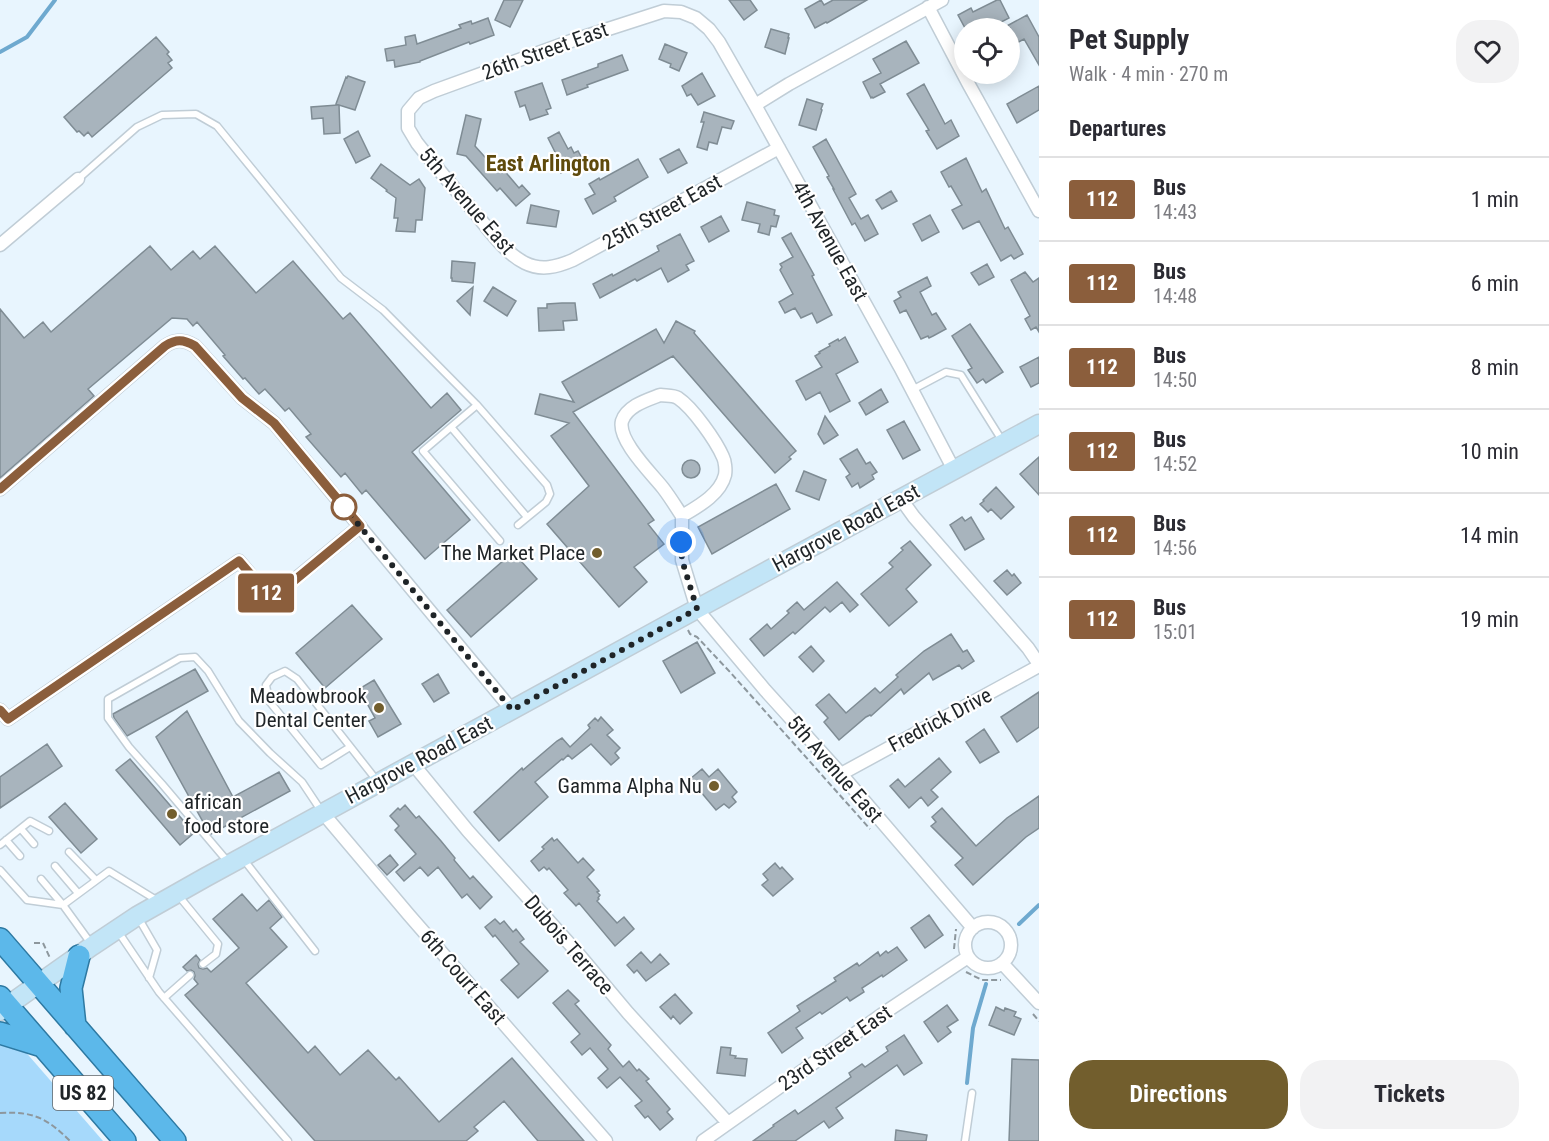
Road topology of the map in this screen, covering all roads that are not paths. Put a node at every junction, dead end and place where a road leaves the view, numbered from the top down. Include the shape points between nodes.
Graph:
1 (942, 0) edge
2 (928, 7) junction
3 (696, 18) joint
4 (755, 105) junction
5 (408, 120) joint
6 (779, 148) junction
7 (78, 179) joint
8 (1039, 211) edge
9 (0, 245) edge
10 (542, 268) joint
11 (912, 390) junction
12 (477, 405) junction
13 (1039, 424) edge
14 (452, 427) junction
15 (1004, 443) junction
16 (954, 470) junction
17 (0, 489) edge
18 (901, 499) junction
19 (682, 516) junction
20 (527, 517) junction
21 (518, 525) dead end
22 (360, 526) junction
23 (500, 541) dead end
24 (697, 609) junction
25 (1039, 665) edge
26 (512, 710) junction
27 (3, 718) edge
28 (350, 747) junction
29 (413, 764) junction
30 (840, 774) junction
31 (379, 782) junction
32 (322, 812) junction
33 (21, 829) junction
34 (49, 831) dead end
35 (6, 840) junction
36 (34, 844) dead end
37 (0, 845) edge
38 (69, 852) dead end
39 (20, 856) dead end
40 (235, 861) junction
41 (55, 866) dead end
42 (0, 870) edge
43 (41, 879) dead end
44 (96, 880) junction
45 (78, 893) junction
46 (177, 894) junction
47 (161, 903) junction
48 (63, 905) junction
49 (137, 916) junction
50 (973, 928) junction
51 (117, 930) junction
52 (0, 939) edge
53 (86, 951) junction
54 (315, 951) dead end
55 (963, 960) junction
56 (1002, 963) junction
57 (204, 964) dead end
58 (190, 975) dead end
59 (149, 978) junction
60 (39, 984) junction
61 (164, 998) junction
62 (3, 1004) edge
63 (1036, 1008) edge
64 (75, 1026) junction
65 (0, 1033) edge
66 (42, 1046) junction
67 (972, 1093) dead end
68 (728, 1123) junction
69 (125, 1141) edge
70 (175, 1141) edge
71 (288, 1141) edge
72 (606, 1141) edge
73 (703, 1141) edge
74 (965, 1141) edge

1 - 2 street
2 - 4 street
2 - 8 street
3 - 4 street, 4th Avenue East via 719,42
3 - 5 street, 26th Street East via 664,11 571,40 419,98 408,111
4 - 6 street, 4th Avenue East
5 - 10 street, 5th Avenue East via 417,143 489,230 511,254 525,264
6 - 10 street, 25th Street East via 573,260
6 - 11 street, 4th Avenue East
7 - 9 street
7 - 12 lane via 137,127 162,115 196,114 217,126 341,278 383,310
11 - 15 lane via 946,372 961,375
11 - 16 street, 4th Avenue East
12 - 14 lane
12 - 20 lane via 548,485 550,494 546,502
13 - 15 main road, Hargrove Road East
14 - 20 lane
14 - 23 lane via 423,451
15 - 16 main road, Hargrove Road East
16 - 18 main road, Hargrove Road East
17 - 22 street via 165,346 182,340 195,346 242,398 274,423
18 - 24 main road, Hargrove Road East
18 - 25 street
19 - 19 street via 718,489 725,475 725,459 688,406 676,396 660,395 631,408 622,421 624,437
19 - 24 street via 682,560
20 - 21 lane
22 - 26 street
22 - 27 street via 272,599 239,561
24 - 26 main road, Hargrove Road East
24 - 30 street, 5th Avenue East
25 - 30 street, Fredrick Drive
26 - 29 main road, Hargrove Road East
28 - 28 lane via 297,679 285,671 272,677 266,685 269,700 321,765
28 - 31 lane
29 - 31 main road, Hargrove Road East
29 - 68 street, Dubois Terrace
30 - 50 street, 5th Avenue East
31 - 32 main road, Hargrove Road East
32 - 40 main road, Hargrove Road East
32 - 40 lane via 302,782 239,721 195,657 180,658 108,699 108,718 122,738
32 - 72 street, 6th Court East
33 - 34 lane via 30,822
33 - 35 lane
33 - 36 lane
35 - 37 lane
35 - 39 lane
38 - 44 lane
40 - 46 main road, Hargrove Road East
40 - 54 lane
41 - 45 lane
42 - 48 lane via 27,900
43 - 48 lane
44 - 45 lane
44 - 47 lane via 109,871
45 - 48 lane
46 - 47 main road, Hargrove Road East
46 - 57 lane via 218,944 216,954
47 - 49 main road, Hargrove Road East
48 - 53 lane
49 - 51 main road, Hargrove Road East
49 - 59 lane via 156,950
50 - 55 street
50 - 56 street via 989,922 1004,929 1011,944
51 - 53 main road, Hargrove Road East
51 - 59 lane
52 - 60 highway, US 82
53 - 60 main road, Hargrove Road East
53 - 64 highway via 71,988
55 - 56 street via 988,968
55 - 68 street, 23rd Street East
56 - 63 street
58 - 61 lane
59 - 61 lane
60 - 62 main road, Hargrove Road East
60 - 64 highway, US 82
61 - 71 lane
62 - 66 highway, US 82
64 - 70 highway, US 82
65 - 66 highway
66 - 69 highway, US 82
67 - 74 lane
68 - 73 street, 23rd Street East

